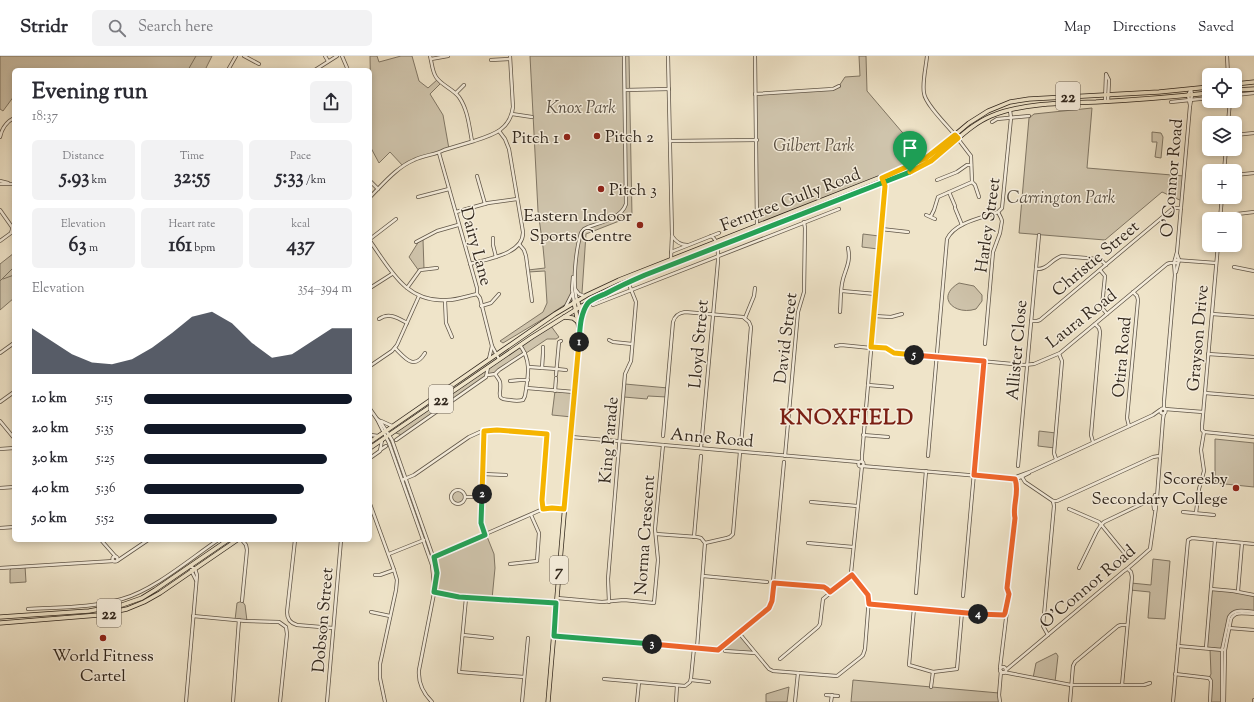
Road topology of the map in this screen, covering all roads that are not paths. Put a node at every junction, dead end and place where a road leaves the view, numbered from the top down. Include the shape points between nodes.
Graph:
1 (236, 56) edge
2 (244, 56) edge
3 (325, 56) edge
4 (337, 56) edge
5 (342, 56) edge
6 (448, 56) edge
7 (624, 56) edge
8 (668, 56) edge
9 (755, 56) edge
10 (927, 56) edge
11 (1227, 56) edge
12 (430, 57) edge
13 (510, 57) edge
14 (491, 60) dead end
15 (328, 61) junction
16 (259, 64) dead end
17 (229, 68) edge
18 (317, 68) edge
19 (347, 68) edge
20 (1227, 68) edge
21 (1254, 82) edge
22 (1242, 83) edge
23 (464, 85) dead end
24 (839, 86) dead end
25 (1202, 88) edge
26 (1254, 88) edge
27 (668, 89) junction
28 (1191, 89) junction
29 (1242, 89) edge
30 (625, 90) junction
31 (456, 93) junction
32 (1254, 93) edge
33 (755, 94) junction
34 (1202, 94) edge
35 (1242, 94) edge
36 (1107, 95) junction
37 (1190, 95) junction
38 (1202, 99) edge
39 (1190, 100) junction
40 (1106, 101) junction
41 (1010, 102) junction
42 (1170, 102) dead end
43 (1010, 110) junction
44 (512, 114) junction
45 (532, 116) dead end
46 (1029, 116) dead end
47 (1011, 118) junction
48 (12, 119) edge
49 (992, 122) dead end
50 (1, 128) edge
51 (499, 131) junction
52 (1254, 133) edge
53 (1242, 134) edge
54 (0, 137) edge
55 (956, 137) junction
56 (756, 140) junction
57 (472, 141) junction
58 (670, 141) junction
59 (439, 153) junction
60 (971, 164) junction
61 (1254, 173) edge
62 (1242, 174) edge
63 (478, 176) dead end
64 (882, 178) junction
65 (937, 180) dead end
66 (0, 182) edge
67 (972, 182) junction
68 (372, 183) edge
69 (884, 183) junction
70 (12, 184) edge
71 (378, 189) junction
72 (449, 189) junction
73 (949, 192) junction
74 (372, 195) edge
75 (835, 196) junction
76 (978, 196) dead end
77 (418, 197) dead end
78 (517, 199) junction
79 (837, 200) junction
80 (485, 204) junction
81 (839, 208) dead end
82 (1181, 209) junction
83 (0, 210) edge
84 (456, 212) junction
85 (998, 212) junction
86 (1254, 212) edge
87 (1242, 214) edge
88 (926, 215) dead end
89 (930, 216) junction
90 (396, 218) dead end
91 (935, 219) dead end
92 (804, 222) junction
93 (458, 225) junction
94 (962, 225) junction
95 (757, 226) junction
96 (12, 227) edge
97 (881, 229) junction
98 (759, 231) junction
99 (12, 232) edge
100 (908, 232) dead end
101 (719, 233) dead end
102 (672, 235) junction
103 (1039, 235) dead end
104 (711, 236) junction
105 (372, 238) edge
106 (493, 238) dead end
107 (0, 241) edge
108 (416, 242) dead end
109 (716, 242) junction
110 (372, 243) edge
111 (519, 244) junction
112 (689, 245) junction
113 (717, 246) junction
114 (848, 248) dead end
115 (671, 252) junction
116 (1217, 252) edge
117 (496, 256) junction
118 (718, 256) junction
119 (671, 260) junction
120 (1176, 261) junction
121 (1216, 263) junction
122 (470, 264) junction
123 (673, 264) junction
124 (1106, 265) junction
125 (1234, 267) dead end
126 (437, 268) dead end
127 (1036, 269) junction
128 (1100, 270) junction
129 (1254, 271) edge
130 (392, 274) junction
131 (574, 274) junction
132 (628, 282) junction
133 (372, 287) edge
134 (407, 288) junction
135 (755, 288) dead end
136 (575, 289) junction
137 (632, 290) junction
138 (842, 291) junction
139 (1133, 292) junction
140 (477, 294) junction
141 (499, 294) dead end
142 (572, 294) junction
143 (876, 294) junction
144 (419, 296) junction
145 (584, 296) junction
146 (445, 301) junction
147 (532, 301) dead end
148 (576, 301) junction
149 (589, 302) junction
150 (593, 305) dead end
151 (481, 306) junction
152 (580, 307) junction
153 (565, 308) junction
154 (576, 309) junction
155 (840, 312) dead end
156 (713, 314) junction
157 (902, 314) dead end
158 (1107, 314) junction
159 (1212, 314) junction
160 (874, 316) junction
161 (564, 317) junction
162 (581, 317) junction
163 (745, 318) junction
164 (1254, 318) edge
165 (379, 319) dead end
166 (1031, 321) junction
167 (578, 322) junction
168 (407, 323) junction
169 (1095, 324) junction
170 (580, 331) junction
171 (452, 336) dead end
172 (609, 340) dead end
173 (561, 341) dead end
174 (12, 344) edge
175 (632, 344) junction
176 (986, 344) dead end
177 (520, 345) junction
178 (492, 346) junction
179 (836, 346) dead end
180 (543, 347) dead end
181 (871, 347) junction
182 (394, 348) junction
183 (0, 353) edge
184 (425, 353) dead end
185 (525, 353) junction
186 (497, 354) junction
187 (1059, 354) junction
188 (1208, 354) junction
189 (936, 357) junction
190 (1254, 357) edge
191 (499, 359) junction
192 (489, 360) junction
193 (984, 361) junction
194 (372, 364) edge
195 (1027, 365) junction
196 (488, 366) junction
197 (529, 367) junction
198 (542, 368) junction
199 (557, 369) junction
200 (566, 370) dead end
201 (495, 374) junction
202 (488, 375) junction
203 (528, 380) junction
204 (510, 381) dead end
205 (868, 385) junction
206 (892, 387) dead end
207 (527, 388) junction
208 (555, 391) junction
209 (574, 392) junction
210 (12, 393) edge
211 (1205, 393) junction
212 (1254, 397) edge
213 (0, 402) edge
214 (372, 411) edge
215 (1163, 411) junction
216 (1203, 412) junction
217 (379, 420) junction
218 (0, 421) edge
219 (392, 426) junction
220 (1129, 426) junction
221 (385, 431) junction
222 (484, 431) junction
223 (375, 432) dead end
224 (1204, 432) junction
225 (372, 434) edge
226 (372, 435) edge
227 (390, 435) junction
228 (402, 435) junction
229 (863, 435) junction
230 (12, 436) edge
231 (378, 436) junction
232 (663, 436) dead end
233 (570, 437) junction
234 (888, 437) dead end
235 (1254, 437) edge
236 (372, 440) edge
237 (382, 440) junction
238 (396, 440) dead end
239 (620, 442) junction
240 (1093, 442) junction
241 (394, 444) junction
242 (663, 445) junction
243 (741, 445) dead end
244 (386, 446) dead end
245 (390, 446) junction
246 (372, 447) edge
247 (12, 448) edge
248 (701, 448) junction
249 (0, 449) edge
250 (380, 451) junction
251 (740, 452) junction
252 (701, 456) dead end
253 (785, 456) junction
254 (928, 456) dead end
255 (1159, 456) junction
256 (372, 457) edge
257 (1056, 459) junction
258 (784, 462) dead end
259 (861, 464) junction
260 (1018, 466) dead end
261 (926, 471) junction
262 (483, 474) junction
263 (974, 475) junction
264 (506, 476) dead end
265 (1022, 476) junction
266 (406, 479) junction
267 (1017, 479) junction
268 (402, 480) junction
269 (1024, 480) junction
270 (1028, 483) junction
271 (12, 487) edge
272 (0, 488) edge
273 (465, 497) junction
274 (482, 497) junction
275 (1053, 501) junction
276 (1154, 501) junction
277 (811, 502) dead end
278 (857, 506) junction
279 (372, 507) edge
280 (543, 509) junction
281 (564, 509) junction
282 (1069, 509) dead end
283 (1183, 512) dead end
284 (1196, 513) junction
285 (531, 515) junction
286 (1214, 515) dead end
287 (1101, 525) junction
288 (12, 527) edge
289 (0, 528) edge
290 (694, 529) junction
291 (656, 534) junction
292 (485, 535) junction
293 (694, 537) junction
294 (700, 538) junction
295 (427, 539) junction
296 (1215, 540) junction
297 (423, 541) junction
298 (103, 542) edge
299 (145, 542) edge
300 (215, 542) edge
301 (225, 542) edge
302 (234, 542) edge
303 (244, 542) edge
304 (295, 542) edge
305 (341, 542) edge
306 (705, 543) junction
307 (808, 543) dead end
308 (1242, 543) junction
309 (1254, 544) edge
310 (853, 547) junction
311 (389, 554) junction
312 (1126, 555) dead end
313 (434, 557) junction
314 (193, 558) junction
315 (115, 559) junction
316 (430, 559) junction
317 (510, 564) dead end
318 (192, 565) junction
319 (0, 568) edge
320 (1079, 568) dead end
321 (195, 569) junction
322 (1128, 569) junction
323 (394, 570) junction
324 (173, 571) junction
325 (181, 572) junction
326 (191, 572) junction
327 (375, 575) dead end
328 (852, 575) junction
329 (703, 576) junction
330 (196, 580) junction
331 (767, 582) dead end
332 (774, 583) junction
333 (434, 587) junction
334 (1211, 589) junction
335 (434, 592) junction
336 (830, 592) junction
337 (1238, 592) junction
338 (916, 593) dead end
339 (1254, 595) edge
340 (963, 596) dead end
341 (466, 598) junction
342 (557, 600) junction
343 (242, 601) dead end
344 (609, 602) junction
345 (108, 603) junction
346 (869, 604) junction
347 (82, 606) junction
348 (914, 608) junction
349 (28, 609) dead end
350 (35, 609) junction
351 (104, 609) junction
352 (89, 611) junction
353 (372, 612) dead end
354 (962, 612) junction
355 (1254, 613) edge
356 (49, 614) junction
357 (31, 615) junction
358 (0, 616) edge
359 (193, 616) junction
360 (390, 616) junction
361 (1004, 616) junction
362 (49, 619) junction
363 (239, 620) junction
364 (0, 622) edge
365 (1127, 625) junction
366 (333, 628) junction
367 (1229, 628) junction
368 (1254, 630) edge
369 (739, 633) junction
370 (1048, 634) junction
371 (463, 635) junction
372 (554, 636) junction
373 (492, 638) dead end
374 (528, 638) dead end
375 (1178, 646) junction
376 (695, 648) junction
377 (1206, 648) junction
378 (1224, 650) junction
379 (725, 651) dead end
380 (755, 653) junction
381 (780, 659) dead end
382 (1010, 666) junction
383 (1003, 670) junction
384 (933, 672) junction
385 (798, 673) junction
386 (1014, 674) junction
387 (1175, 674) junction
388 (524, 677) junction
389 (604, 679) dead end
390 (691, 680) junction
391 (639, 682) junction
392 (709, 682) dead end
393 (1150, 684) dead end
394 (1072, 685) junction
395 (1122, 685) junction
396 (677, 686) junction
397 (931, 687) dead end
398 (826, 695) dead end
399 (832, 695) junction
400 (838, 696) dead end
401 (186, 702) edge
402 (233, 702) edge
403 (280, 702) edge
404 (327, 702) edge
405 (385, 702) edge
406 (431, 702) edge
407 (522, 702) edge
408 (548, 702) edge
409 (637, 702) edge
410 (676, 702) edge
411 (795, 702) edge
412 (831, 702) edge
413 (1000, 702) edge
414 (1070, 702) edge
415 (1173, 702) edge
416 (1210, 702) edge
417 (1223, 702) edge

1 - 17 street
2 - 16 street
3 - 15 street
4 - 15 street
5 - 19 street
6 - 12 street
7 - 30 street
8 - 27 street
9 - 33 street
10 - 55 street via 924,97
11 - 20 street
12 - 31 street via 436,77
13 - 14 street
13 - 44 street
15 - 18 street
21 - 22 main road
23 - 31 street
24 - 33 street via 833,89
25 - 28 main road, Ferntree Gully Road / 22
26 - 29 main road
27 - 30 street
27 - 58 street
28 - 36 main road, Ferntree Gully Road / 22
28 - 37 street, O'Connor Road
30 - 131 street via 626,204 617,216 582,231
31 - 57 street via 466,112
32 - 35 street
33 - 56 street
34 - 37 main road, Ferntree Gully Road / 22
36 - 36 street via 1106,74 1109,80
36 - 40 street
36 - 41 main road, Ferntree Gully Road / 22
37 - 39 street, O'Connor Road
37 - 40 main road, Ferntree Gully Road / 22
38 - 39 street
39 - 42 street
39 - 82 street, O'Connor Road
40 - 43 main road, Ferntree Gully Road / 22
41 - 43 main road
41 - 55 main road, Ferntree Gully Road / 22 via 980,115
43 - 47 street, Harley Street
43 - 55 main road, Ferntree Gully Road / 22 via 985,118
44 - 45 street
44 - 51 street
46 - 47 street
47 - 49 street
47 - 85 street, Harley Street via 1003,205
48 - 50 street
50 - 54 street
51 - 57 street
51 - 78 street via 508,146
52 - 53 street
55 - 60 street via 972,157
55 - 64 main road, Ferntree Gully Road / 22 via 926,158
55 - 69 main road, Ferntree Gully Road / 22 via 940,154 925,164
56 - 58 street
56 - 95 street
57 - 59 street
58 - 102 street
59 - 71 street via 407,163
59 - 72 street, Dairy Lane
60 - 65 street
60 - 67 street
61 - 62 street
63 - 80 street
64 - 69 street
64 - 75 main road, Ferntree Gully Road / 22
66 - 70 street
67 - 73 street
67 - 76 street
68 - 71 street
69 - 79 main road, Ferntree Gully Road / 22
69 - 97 street
71 - 74 street
72 - 77 street
72 - 84 street, Dairy Lane
73 - 89 street via 938,197
73 - 94 street
75 - 79 main road
75 - 95 main road, Ferntree Gully Road / 22
78 - 80 street
78 - 111 street via 523,234
79 - 98 main road, Ferntree Gully Road / 22
80 - 84 street
81 - 92 street, Ferntree Gully Road
82 - 120 street, O'Connor Road
82 - 124 street, Christie Street via 1173,209
83 - 96 street
84 - 93 street, Dairy Lane
85 - 94 street
85 - 176 street, Harley Street via 1002,220 993,252
86 - 87 street
88 - 89 street
89 - 91 street
90 - 105 street
92 - 118 street, Ferntree Gully Road
92 - 253 street, David Street via 804,292 798,312
93 - 108 street via 437,231
93 - 122 street, Dairy Lane
94 - 189 street via 949,235 947,241
95 - 98 street
95 - 109 main road, Ferntree Gully Road / 22
97 - 100 street
97 - 143 street
98 - 113 main road, Ferntree Gully Road / 22
99 - 107 street
101 - 104 street, Ferntree Gully Road
102 - 112 street via 679,244
102 - 115 street
103 - 127 street, Allister Close
104 - 109 street, Ferntree Gully Road
104 - 112 street, Ferntree Gully Road
106 - 117 street
109 - 113 street, Lloyd Street
109 - 119 main road, Ferntree Gully Road / 22
110 - 130 street
111 - 117 street via 510,251
111 - 147 street via 526,256
112 - 115 street, Ferntree Gully Road
113 - 118 street, Lloyd Street
113 - 123 main road, Ferntree Gully Road / 22
114 - 138 street via 848,265
115 - 119 street
116 - 121 street, Grayson Drive
117 - 122 street
118 - 137 street, Ferntree Gully Road
118 - 156 street, Lloyd Street
119 - 123 street
119 - 145 main road, Ferntree Gully Road / 22
120 - 121 street
120 - 139 street, Laura Road via 1167,264
120 - 215 street, O'Connor Road
121 - 159 street, Grayson Drive
122 - 140 street, Dairy Lane
123 - 132 main road, Ferntree Gully Road / 22
124 - 127 street via 1100,259 1062,256 1044,268
124 - 128 street, Christie Street
125 - 129 street
126 - 134 street via 420,270
127 - 166 street, Allister Close
128 - 158 street via 1105,277 1102,306
128 - 166 street, Christie Street via 1040,320
130 - 133 street
130 - 134 street
131 - 136 street
131 - 142 street
132 - 137 street, King Parade
132 - 149 main road, Ferntree Gully Road / 22
134 - 144 street
135 - 163 street
136 - 145 street
136 - 148 street
137 - 150 street, Ferntree Gully Road
137 - 175 street, King Parade via 636,302
138 - 143 street
138 - 155 street
139 - 158 street, Laura Road
139 - 220 street, Otira Road via 1138,300 1127,420
140 - 146 street
140 - 151 street, Dairy Lane
141 - 151 street via 491,303
142 - 148 street
142 - 153 street
143 - 160 street
144 - 146 street
144 - 168 street
145 - 148 main road, Ferntree Gully Road / 22
146 - 171 street via 446,323
148 - 152 main road, 7
148 - 153 main road, Ferntree Gully Road / 22
148 - 154 main road, 7
149 - 152 main road, Ferntree Gully Road / 22
149 - 162 main road
151 - 178 street, Dairy Lane
152 - 154 main road, Ferntree Gully Road / 22
152 - 162 main road, 7
153 - 186 main road, Ferntree Gully Road / 22
154 - 161 main road, Ferntree Gully Road / 22
154 - 167 main road, 7
156 - 163 street
156 - 232 street via 685,312 674,319
156 - 248 street, Lloyd Street
157 - 160 street via 892,317
158 - 169 street, Laura Road
159 - 164 street
159 - 188 street, Grayson Drive
160 - 181 street
161 - 167 main road via 573,318
161 - 177 main road, Ferntree Gully Road / 22
162 - 170 main road, 7
163 - 243 street via 751,327
165 - 168 street via 390,315
166 - 195 street, Allister Close
167 - 170 main road, 7
168 - 182 street
169 - 187 street, Laura Road
169 - 240 street via 1100,332 1091,435
170 - 209 main road, 7
172 - 175 street
173 - 199 street
174 - 183 street
175 - 239 street, King Parade via 630,363 626,372
177 - 185 street
177 - 191 main road, Ferntree Gully Road / 22
178 - 186 street, Dairy Lane
178 - 192 street, Dairy Lane
179 - 181 street, Laura Road
180 - 198 street
181 - 189 street, Laura Road via 886,348 894,353
181 - 205 street
182 - 184 street via 411,363 416,362
182 - 194 street
185 - 197 street
185 - 201 street
186 - 191 street, Dairy Lane
186 - 192 main road, Ferntree Gully Road / 22
187 - 195 street, Laura Road
187 - 257 street via 1062,362 1054,451
188 - 190 street
188 - 211 street, Grayson Drive
189 - 193 street, Laura Road
189 - 254 street
191 - 196 main road, Ferntree Gully Road / 22
192 - 219 main road, Ferntree Gully Road / 22
193 - 195 street, Laura Road
193 - 263 street
195 - 260 street, Allister Close
196 - 202 street
196 - 227 main road, Ferntree Gully Road / 22
197 - 198 street
197 - 203 street
198 - 199 street
199 - 200 street
199 - 208 street
201 - 202 street
201 - 207 street via 502,399 522,400
202 - 228 street
203 - 204 street
203 - 207 street
205 - 206 street
205 - 229 street
207 - 208 street
208 - 209 street
209 - 233 main road, 7
210 - 213 street
211 - 212 street
211 - 216 street, Grayson Drive
214 - 217 street
215 - 216 street, Anne Road
215 - 220 street, Anne Road
215 - 255 street, O'Connor Road
216 - 224 street, Grayson Drive
217 - 219 street
217 - 221 street
218 - 230 street
219 - 221 main road, Ferntree Gully Road / 22
220 - 240 street, Anne Road
221 - 227 street
221 - 231 main road, Ferntree Gully Road / 22
222 - 262 street
222 - 266 street via 469,437
222 - 280 street via 547,434
223 - 225 street
224 - 235 street
224 - 284 street, Grayson Drive via 1201,450 1204,471 1198,490
226 - 231 street
227 - 228 street
227 - 237 main road, Ferntree Gully Road / 22
227 - 241 street
227 - 245 street
228 - 238 street
229 - 234 street
229 - 259 street
231 - 236 main road, Ferntree Gully Road / 22
233 - 239 street, Anne Road
233 - 281 main road, 7
237 - 246 main road, Ferntree Gully Road / 22
237 - 250 street
239 - 242 street, Anne Road
239 - 344 street, King Parade via 608,579
240 - 257 street, Anne Road
241 - 245 street
241 - 266 street
242 - 248 street, Anne Road
242 - 291 street, Norma Crescent
244 - 250 street
245 - 268 street
247 - 249 street
248 - 251 street, Anne Road
250 - 256 street
251 - 253 street, Anne Road
251 - 306 street via 733,534 728,538
252 - 290 street
253 - 259 street, Anne Road
255 - 275 street
255 - 276 street, O'Connor Road via 1157,497
257 - 265 street, Anne Road
258 - 332 street
259 - 261 street, Anne Road
259 - 278 street
261 - 263 street, Anne Road
261 - 338 street
262 - 264 street
262 - 274 street
263 - 267 street, Anne Road
263 - 340 street
265 - 267 street, Anne Road
265 - 269 street
265 - 270 street
266 - 268 street
266 - 295 street
267 - 269 street
267 - 361 street via 1007,588 1009,594
268 - 297 street
269 - 270 street
270 - 275 street
271 - 272 street
273 - 273 street via 459,504 454,503 450,497 452,492 458,490 462,491
273 - 274 street
274 - 292 street via 481,523
275 - 370 street via 1043,626
276 - 287 street via 1148,501
276 - 322 street, O'Connor Road via 1156,507 1151,548
277 - 278 street
278 - 310 street
279 - 311 street
280 - 281 street
280 - 285 street
281 - 342 main road, 7
282 - 287 street
283 - 284 street
284 - 286 street
285 - 292 street
285 - 317 street via 539,534 537,561
287 - 312 street
287 - 320 street
288 - 289 street
290 - 293 street
290 - 294 street
291 - 293 street
291 - 344 street, Norma Crescent via 658,560 654,603 626,600
292 - 313 street
293 - 294 street
294 - 306 street
295 - 297 street
295 - 313 street
296 - 308 street
296 - 334 street
296 - 375 street via 1188,540
297 - 311 street
297 - 316 street
298 - 315 street
299 - 315 street via 124,557
300 - 314 street
301 - 318 main road, 22
302 - 321 main road, 22
303 - 343 street via 247,552
304 - 366 street via 288,619 297,625
305 - 366 street, Dobson Street
306 - 329 street
307 - 310 street
308 - 309 street
308 - 337 street
310 - 328 street
311 - 323 street
313 - 316 street
313 - 333 street via 437,573
314 - 318 street
314 - 324 street
315 - 319 street
316 - 333 street via 434,572
318 - 321 street
318 - 325 main road, 22
318 - 326 street
321 - 326 main road, 22
321 - 330 street
322 - 365 street via 1132,577
322 - 370 street, O'Connor Road
323 - 327 street
323 - 360 street via 397,586
324 - 325 street
324 - 345 street via 141,591
325 - 351 main road, 22 via 142,598
326 - 330 street
326 - 362 main road, 22 via 155,596 127,609 99,615
328 - 336 street
328 - 346 street via 868,595
329 - 331 street
329 - 376 street
330 - 359 street
332 - 336 street via 824,587
332 - 369 street via 770,606
333 - 335 street
334 - 337 street
334 - 377 street
335 - 341 street, Norma Crescent
335 - 406 street via 418,670 420,684
336 - 381 street via 822,601 818,627
337 - 339 street
341 - 342 street, Norma Crescent
341 - 371 street
342 - 344 street, Norma Crescent
342 - 372 main road, 7
345 - 347 street
345 - 351 street
346 - 348 street
346 - 385 street via 864,651 859,659 837,676
347 - 350 street
347 - 352 street
348 - 354 street
348 - 384 street via 909,665
349 - 350 street
350 - 357 street
351 - 352 main road, 22
352 - 356 main road, 22
353 - 360 street
354 - 361 street
354 - 384 street via 957,669
355 - 367 street via 1235,614
355 - 378 street via 1234,611 1230,614
356 - 357 main road, 22
356 - 362 main road
357 - 358 main road, 22
359 - 363 street
359 - 401 street
360 - 405 street via 380,666
361 - 383 street via 1006,619
362 - 364 main road, 22
363 - 402 street
363 - 403 street via 279,622 286,627
365 - 394 street via 1118,626 1075,662
365 - 395 street
366 - 404 street, Dobson Street
367 - 368 street
367 - 378 street
369 - 376 street via 718,650
369 - 380 street
370 - 382 street, O'Connor Road
371 - 373 street
371 - 388 street via 459,672
372 - 376 street
372 - 408 main road, 7
374 - 388 street
375 - 377 street
375 - 387 street
376 - 390 street
377 - 378 street
378 - 417 street
379 - 380 street
380 - 385 street via 770,670
382 - 383 street, O'Connor Road
382 - 386 street
383 - 386 street
383 - 413 street
384 - 397 street
385 - 411 street
386 - 394 street
387 - 415 street
387 - 416 street via 1209,678
388 - 407 street
389 - 391 street
390 - 392 street
390 - 396 street via 685,686
391 - 396 street
391 - 409 street
393 - 395 street
394 - 395 street
394 - 414 street
396 - 410 street
398 - 399 street
399 - 400 street
399 - 412 street

